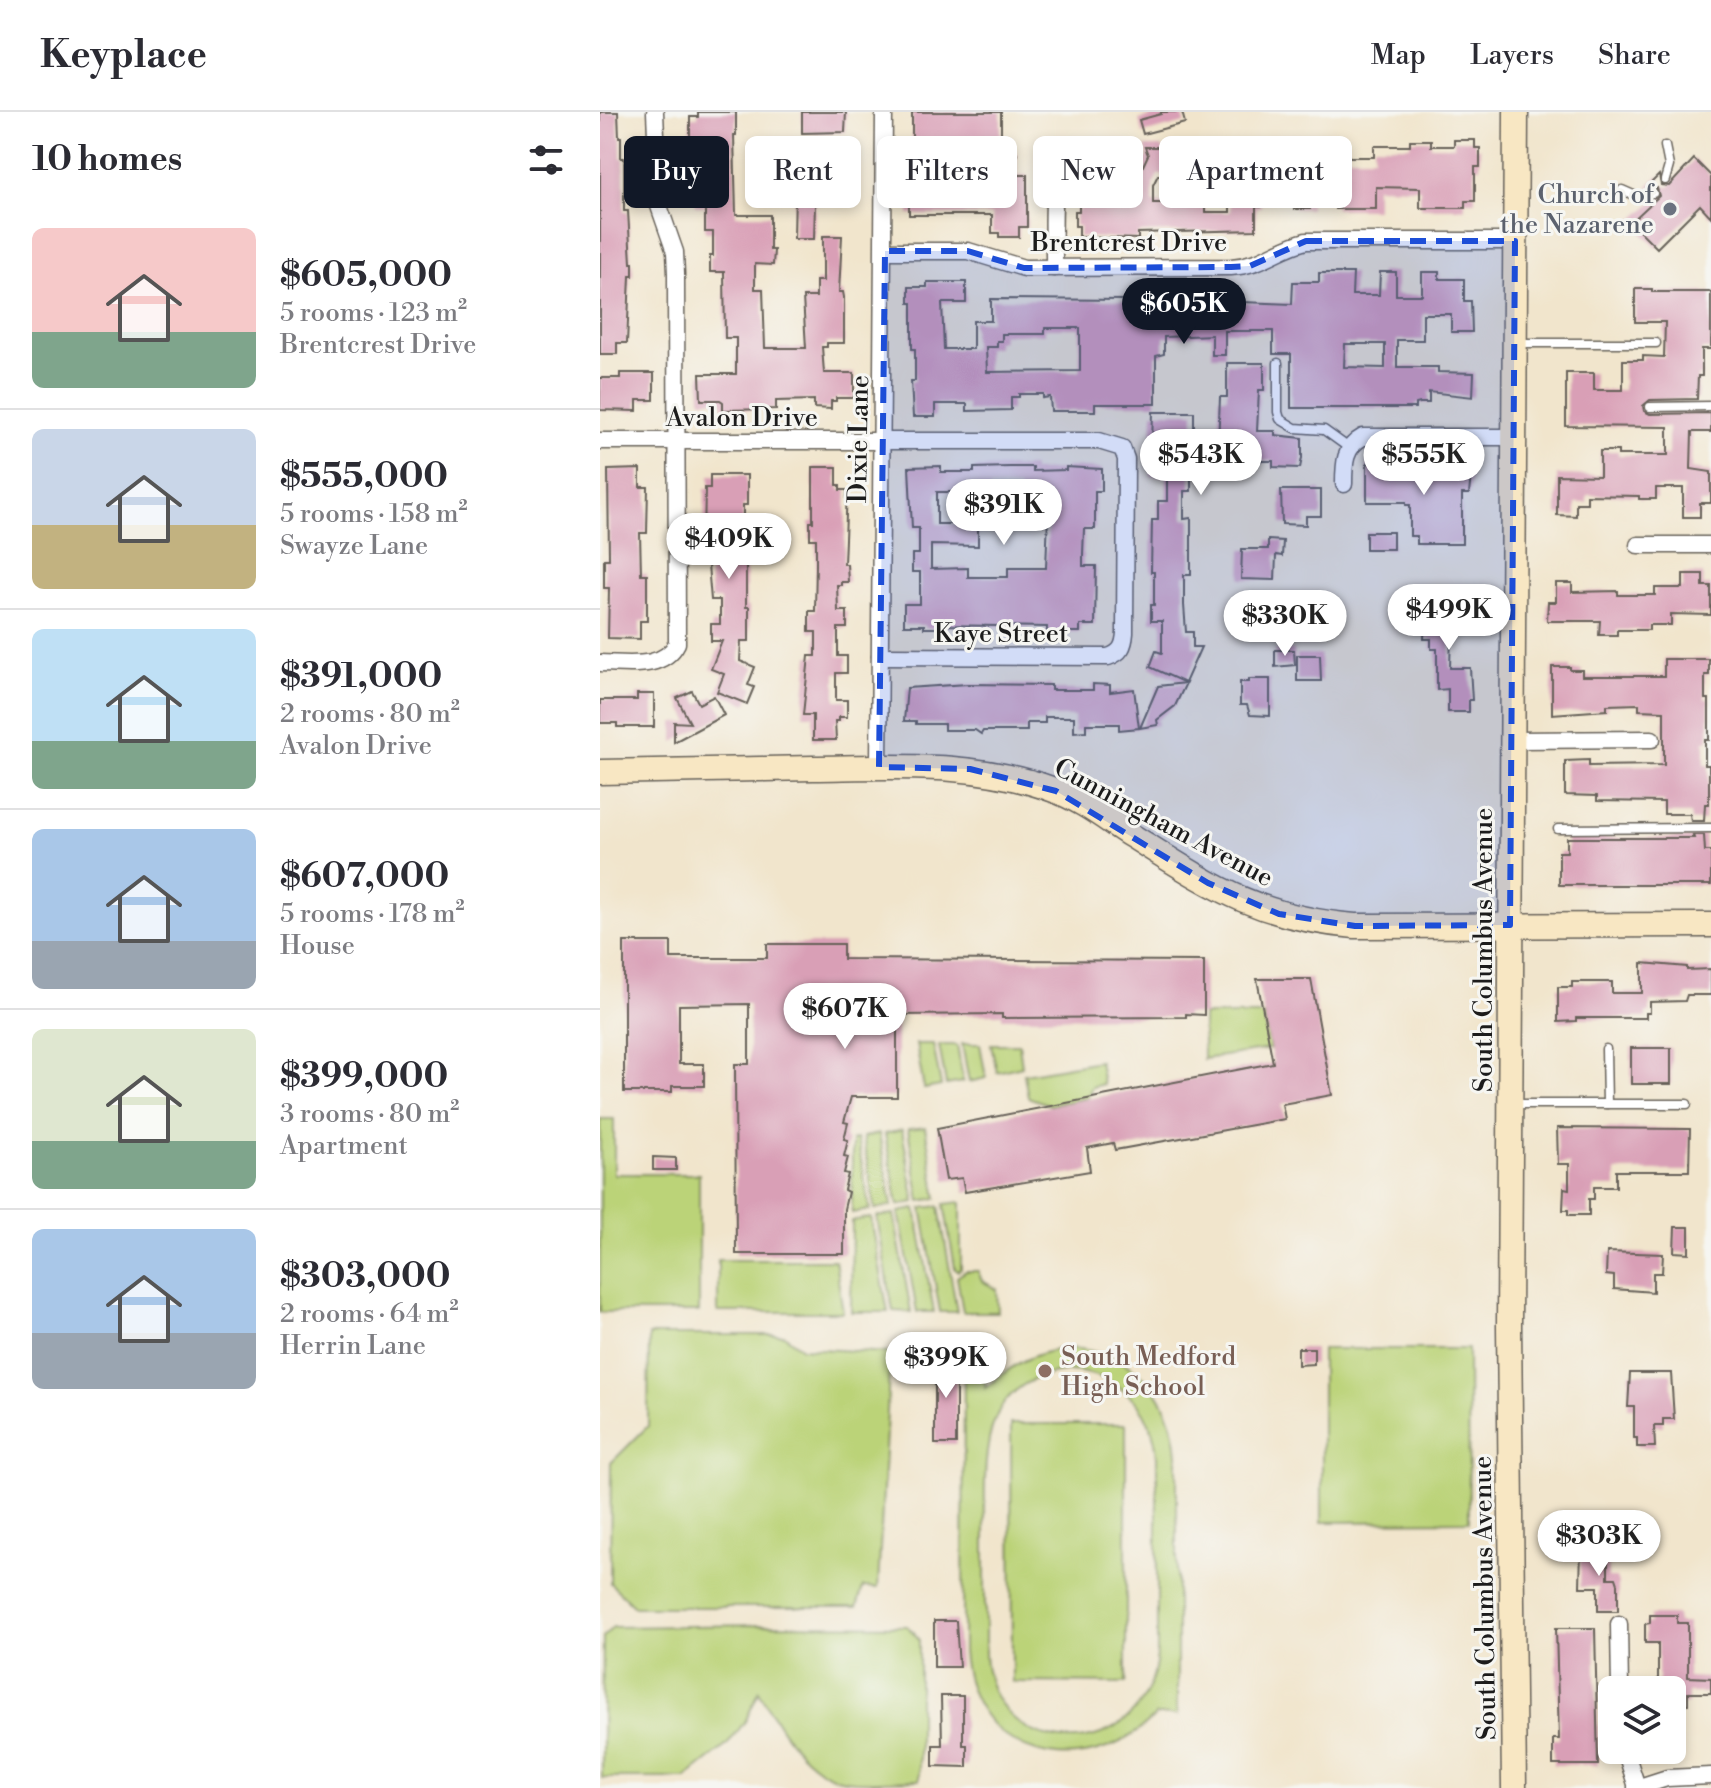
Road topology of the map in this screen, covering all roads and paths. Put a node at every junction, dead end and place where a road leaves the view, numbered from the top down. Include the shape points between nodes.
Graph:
1 (655, 112) edge
2 (884, 112) edge
3 (1516, 112) edge
4 (1665, 146) dead end
5 (1665, 180) dead end
6 (1622, 190) dead end
7 (1653, 193) dead end
8 (1055, 208) edge
9 (1515, 241) junction
10 (885, 251) junction
11 (1054, 268) junction
12 (1515, 343) junction
13 (1656, 343) dead end
14 (1278, 363) dead end
15 (1711, 406) edge
16 (1650, 407) dead end
17 (1515, 437) junction
18 (600, 441) edge
19 (676, 441) junction
20 (882, 441) junction
21 (1349, 448) junction
22 (1344, 484) dead end
23 (1638, 545) dead end
24 (1711, 545) edge
25 (1120, 650) joint
26 (880, 656) junction
27 (600, 663) edge
28 (1652, 739) dead end
29 (1512, 740) junction
30 (879, 767) junction
31 (600, 772) edge
32 (1711, 828) edge
33 (1558, 829) dead end
34 (1510, 925) junction
35 (1711, 925) edge
36 (1606, 1049) dead end
37 (1510, 1104) junction
38 (1607, 1104) junction
39 (1687, 1104) dead end
40 (1619, 1624) dead end
41 (1620, 1676) edge
42 (1629, 1764) edge
43 (1711, 1776) edge
44 (1514, 1788) edge
45 (1637, 1788) edge

1 - 19 street via 659,206 675,252
2 - 10 street, Dixie Lane
3 - 9 main road, South Columbus Avenue
4 - 5 lane
6 - 7 lane via 1638,197
8 - 11 street
9 - 11 street, Brentcrest Drive via 1306,241 1250,266
9 - 12 main road, South Columbus Avenue
10 - 11 street, Brentcrest Drive via 968,251 1024,268
10 - 20 street, Dixie Lane
12 - 13 lane
12 - 17 main road, South Columbus Avenue
14 - 21 lane via 1280,419 1295,428 1324,430
15 - 16 lane
17 - 21 street via 1373,436
17 - 29 main road, South Columbus Avenue
18 - 19 street, Avalon Drive
19 - 20 street, Avalon Drive
19 - 27 street via 678,633 673,652 654,662
20 - 25 street, Avalon Drive via 1099,441 1122,448 1125,633
20 - 26 street, Dixie Lane
21 - 22 street
23 - 24 street
25 - 26 street, Kaye Street via 1108,657
26 - 30 street, Dixie Lane
28 - 29 street
29 - 34 main road, South Columbus Avenue
30 - 31 main road, Cunningham Avenue
30 - 34 main road, Cunningham Avenue via 1000,773 1056,791 1231,896 1279,914 1355,926
32 - 33 lane
34 - 35 main road, Cunningham Avenue
34 - 37 main road, South Columbus Avenue
36 - 38 lane
37 - 38 lane
37 - 44 main road, South Columbus Avenue
38 - 39 lane
40 - 41 street
42 - 45 street
43 - 45 street via 1667,1778

